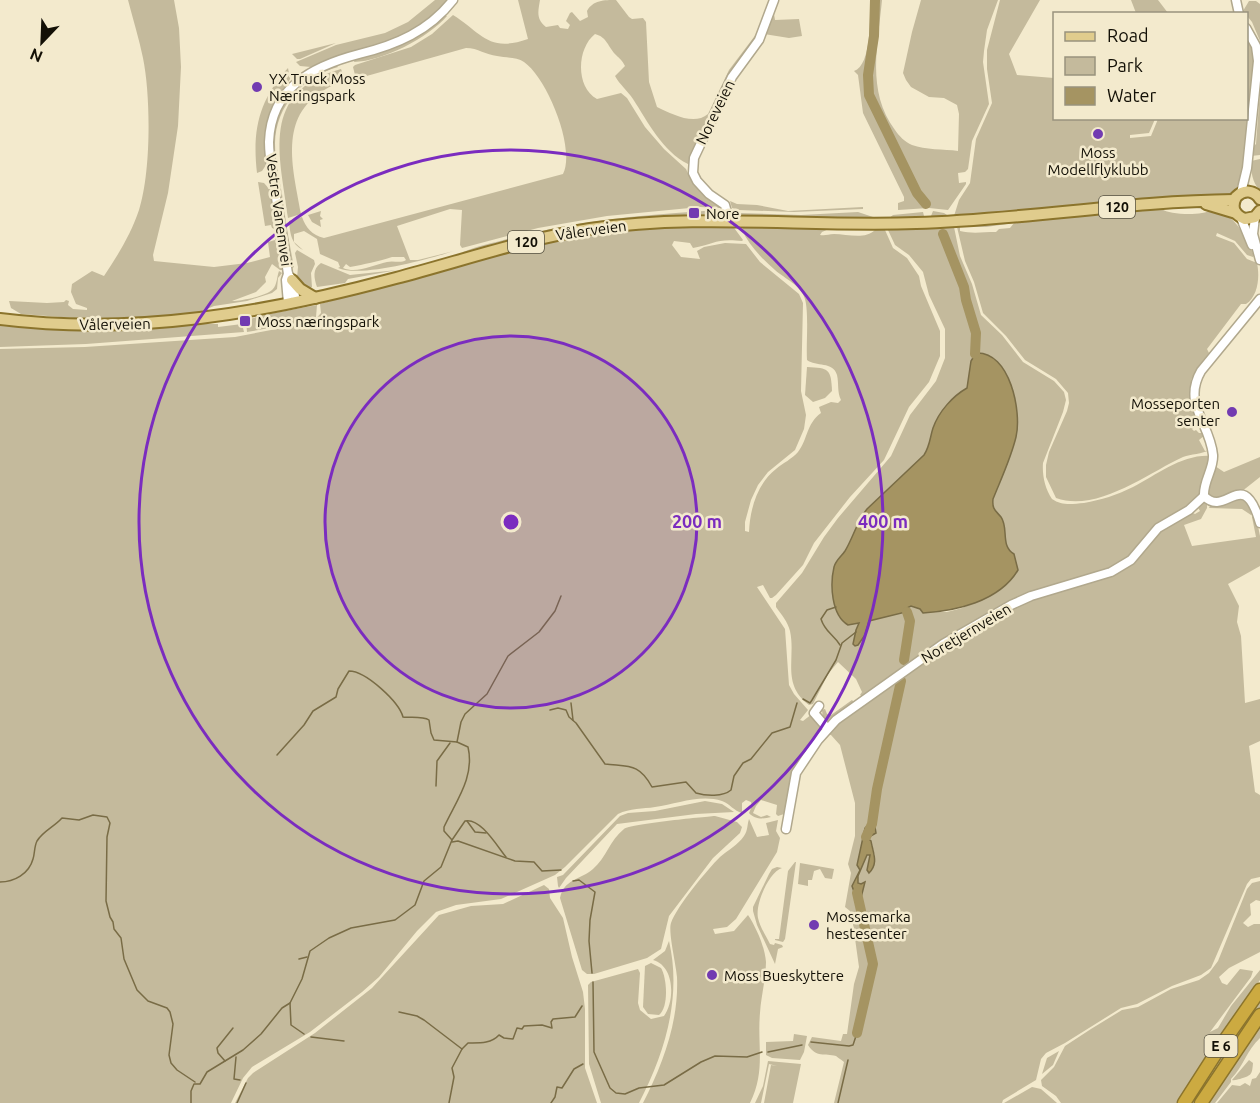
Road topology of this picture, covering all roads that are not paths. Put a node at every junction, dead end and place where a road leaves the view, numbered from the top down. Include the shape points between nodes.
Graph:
1 (453, 0) edge
2 (774, 0) edge
3 (1248, 32) edge
4 (1247, 168) junction
5 (1238, 196) junction
6 (1258, 197) edge
7 (1191, 202) junction
8 (1259, 213) edge
9 (1239, 216) junction
10 (729, 220) junction
11 (1258, 256) edge
12 (290, 277) junction
13 (315, 298) junction
14 (1260, 299) edge
15 (292, 303) junction
16 (0, 319) edge
17 (1204, 496) junction
18 (1260, 523) edge
19 (819, 706) dead end
20 (827, 728) junction
21 (786, 829) dead end
22 (1260, 990) edge
23 (1260, 1015) edge
24 (1185, 1103) edge
25 (1201, 1103) edge

1 - 12 street, Vestre Vanemvei via 427,26 399,42 313,69 295,83 279,105 269,143
2 - 10 street, Noreveien via 759,40 732,77 694,158 694,176 725,205
3 - 4 street via 1258,61
4 - 5 street
4 - 6 street
5 - 6 main road, 120
5 - 7 main road, Vålerveien / 120
5 - 9 main road via 1233,207
7 - 9 main road, Vålerveien / 120
7 - 10 main road, Vålerveien / 120 via 960,221 871,224
8 - 9 main road, 120 via 1248,219
8 - 11 street via 1253,234
9 - 11 street
10 - 13 main road, Vålerveien / 120 via 626,224 562,233
12 - 13 main road
12 - 15 street, Vestre Vanemvei
13 - 15 main road, Vålerveien / 120
14 - 17 street via 1197,379 1194,402 1213,457
15 - 16 main road, Vålerveien / 120 via 179,322 93,325
17 - 18 street via 1214,502 1238,494 1247,496
17 - 20 street, Noretjernveien via 1158,528 1121,567 1011,605 859,699
19 - 20 street via 814,713
20 - 21 street, Noretjernveien via 794,779
22 - 24 highway, E 6
23 - 25 highway, E 6

